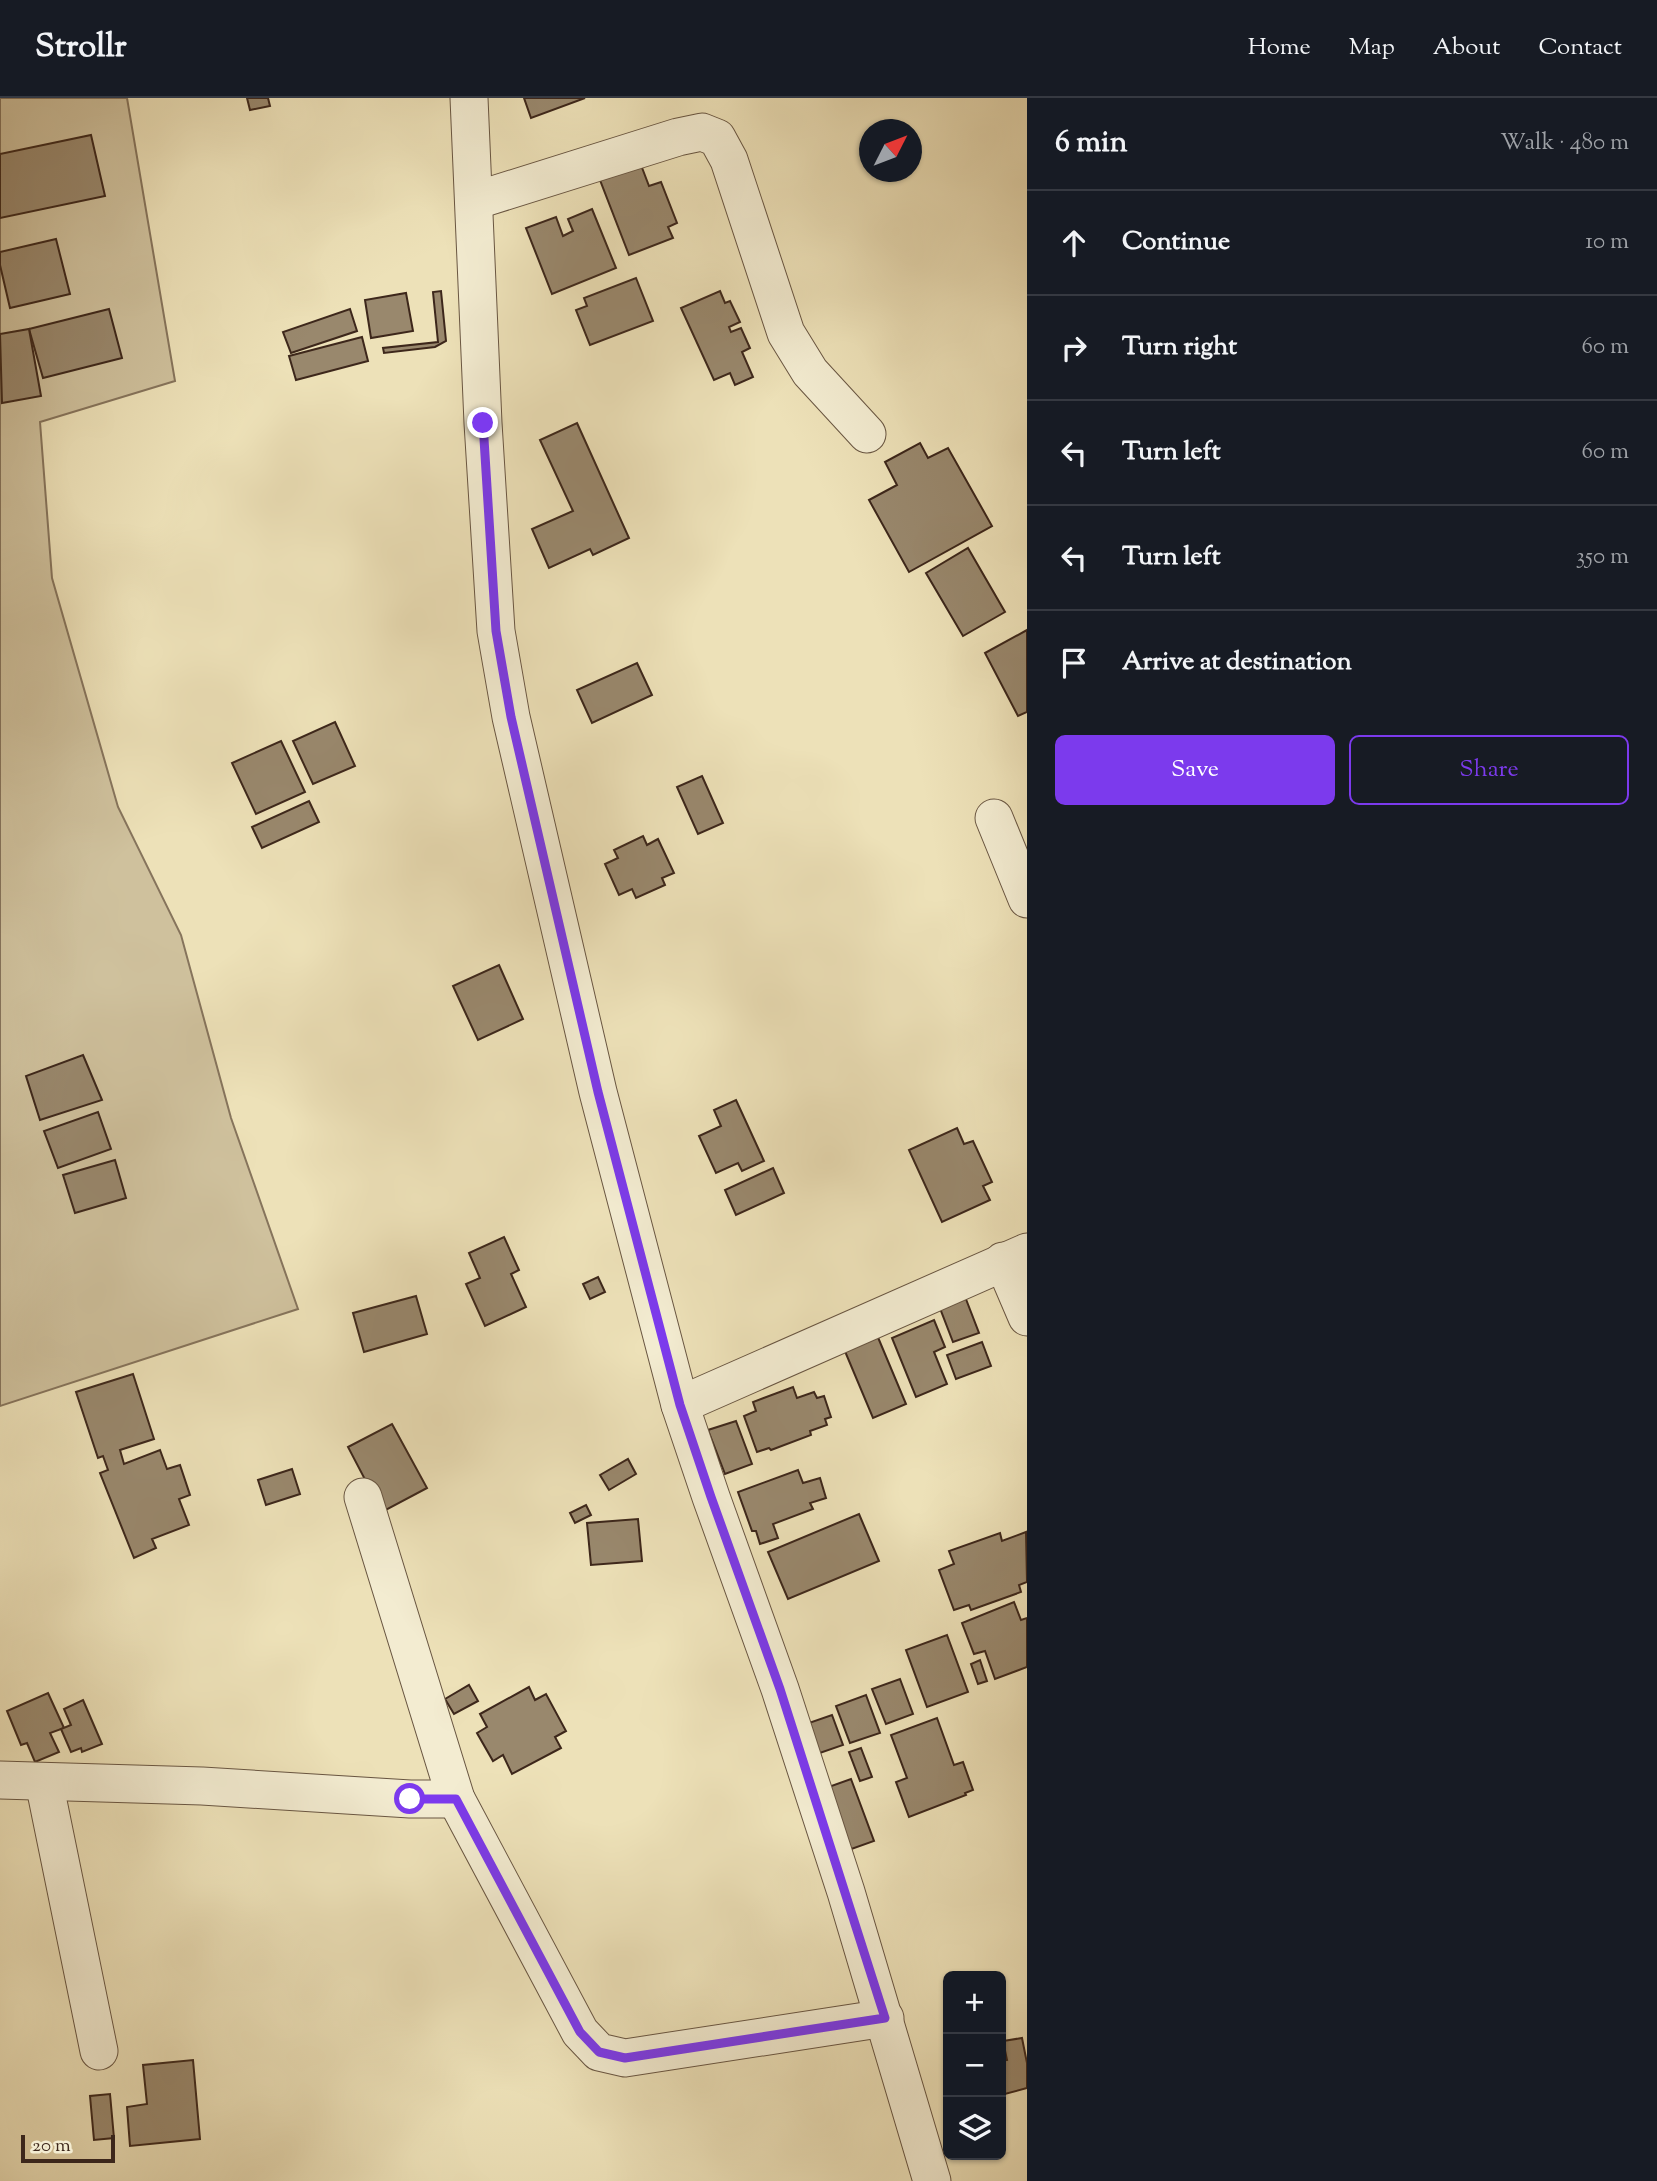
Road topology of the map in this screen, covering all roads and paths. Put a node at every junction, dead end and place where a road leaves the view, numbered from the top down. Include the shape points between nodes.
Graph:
1 (469, 98) edge
2 (474, 201) junction
3 (867, 434) dead end
4 (994, 818) dead end
5 (1027, 899) edge
6 (1015, 1256) edge
7 (1027, 1317) edge
8 (680, 1405) junction
9 (363, 1497) dead end
10 (1, 1779) edge
11 (44, 1782) junction
12 (456, 1799) junction
13 (885, 2018) junction
14 (99, 2051) dead end
15 (932, 2181) edge

1 - 2 street
2 - 3 street via 678,137 702,132 717,138 729,160 786,333 810,372
2 - 8 street via 498,643 598,1092
4 - 5 street
6 - 7 street
6 - 8 street
8 - 13 street via 780,1689
9 - 12 street
10 - 11 street
11 - 12 street
11 - 14 street
12 - 13 street via 580,2032 599,2052 625,2058
13 - 15 street

